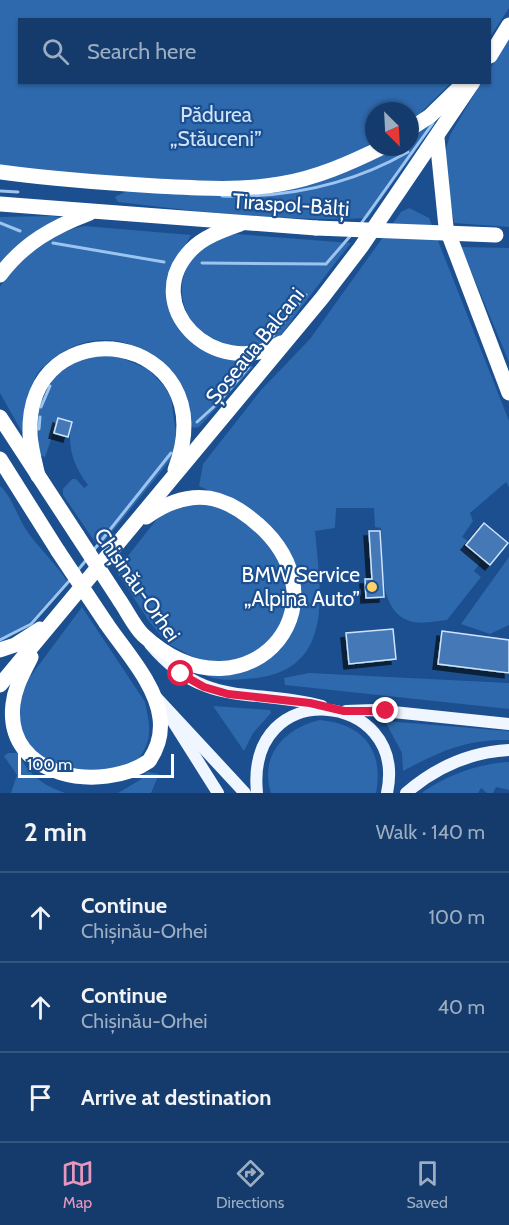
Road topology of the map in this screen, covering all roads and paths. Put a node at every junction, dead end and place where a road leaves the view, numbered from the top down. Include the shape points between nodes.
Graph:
1 (509, 25) edge
2 (491, 53) edge
3 (463, 84) edge
4 (471, 84) edge
5 (419, 123) edge
6 (437, 138) junction
7 (365, 156) edge
8 (0, 172) edge
9 (76, 181) junction
10 (0, 204) edge
11 (71, 209) junction
12 (96, 211) junction
13 (243, 223) junction
14 (503, 236) edge
15 (0, 274) edge
16 (291, 337) junction
17 (509, 393) edge
18 (0, 417) edge
19 (0, 459) edge
20 (38, 476) junction
21 (0, 477) edge
22 (171, 481) junction
23 (18, 488) junction
24 (129, 530) junction
25 (52, 621) junction
26 (142, 634) junction
27 (37, 640) junction
28 (0, 650) edge
29 (0, 685) edge
30 (150, 688) junction
31 (162, 704) junction
32 (329, 708) junction
33 (344, 711) junction
34 (509, 724) edge
35 (509, 750) edge
36 (219, 793) edge
37 (245, 793) edge
38 (257, 793) edge
39 (387, 793) edge
40 (406, 793) edge

1 - 2 highway
3 - 5 highway
4 - 6 highway, Șoseaua Balcani
6 - 16 highway, Șoseaua Balcani
6 - 17 highway via 446,227
7 - 9 highway via 309,178 262,186 221,189
8 - 9 highway
9 - 11 highway
10 - 11 highway, Tiraspol-Bălți
11 - 12 highway, Tiraspol-Bălți
12 - 13 highway, Tiraspol-Bălți
12 - 15 highway via 35,238
13 - 14 highway, Tiraspol-Bălți, bridge
13 - 16 highway via 206,239 187,255 174,287 182,318 203,342 231,354 261,353
16 - 22 highway, Șoseaua Balcani
18 - 20 highway, Chișinău-Orhei
19 - 23 highway
20 - 22 highway via 30,436 32,412 42,386 55,368 75,354 111,348 134,353 156,366 168,378 180,401 185,433
20 - 26 highway, Chișinău-Orhei, bridge
21 - 23 highway
22 - 24 highway, Șoseaua Balcani
23 - 30 highway, bridge
24 - 25 highway, Șoseaua Balcani
24 - 26 highway via 166,505 187,497 208,498 232,506 251,518 277,544 291,574 294,594 280,638 260,659 241,666 194,663
25 - 27 highway
25 - 28 highway
26 - 32 main road, Chișinău-Orhei via 170,665 204,687
27 - 29 highway
27 - 30 highway via 17,688 12,722 21,750 30,763 62,786 103,791 140,772 160,735 160,715
30 - 31 main road
31 - 36 main road
31 - 37 main road
32 - 33 main road, Chișinău-Orhei
32 - 38 main road via 298,714 268,737 257,766
33 - 34 main road via 374,710
33 - 39 main road via 370,730 383,748 389,769
35 - 40 main road via 458,760

